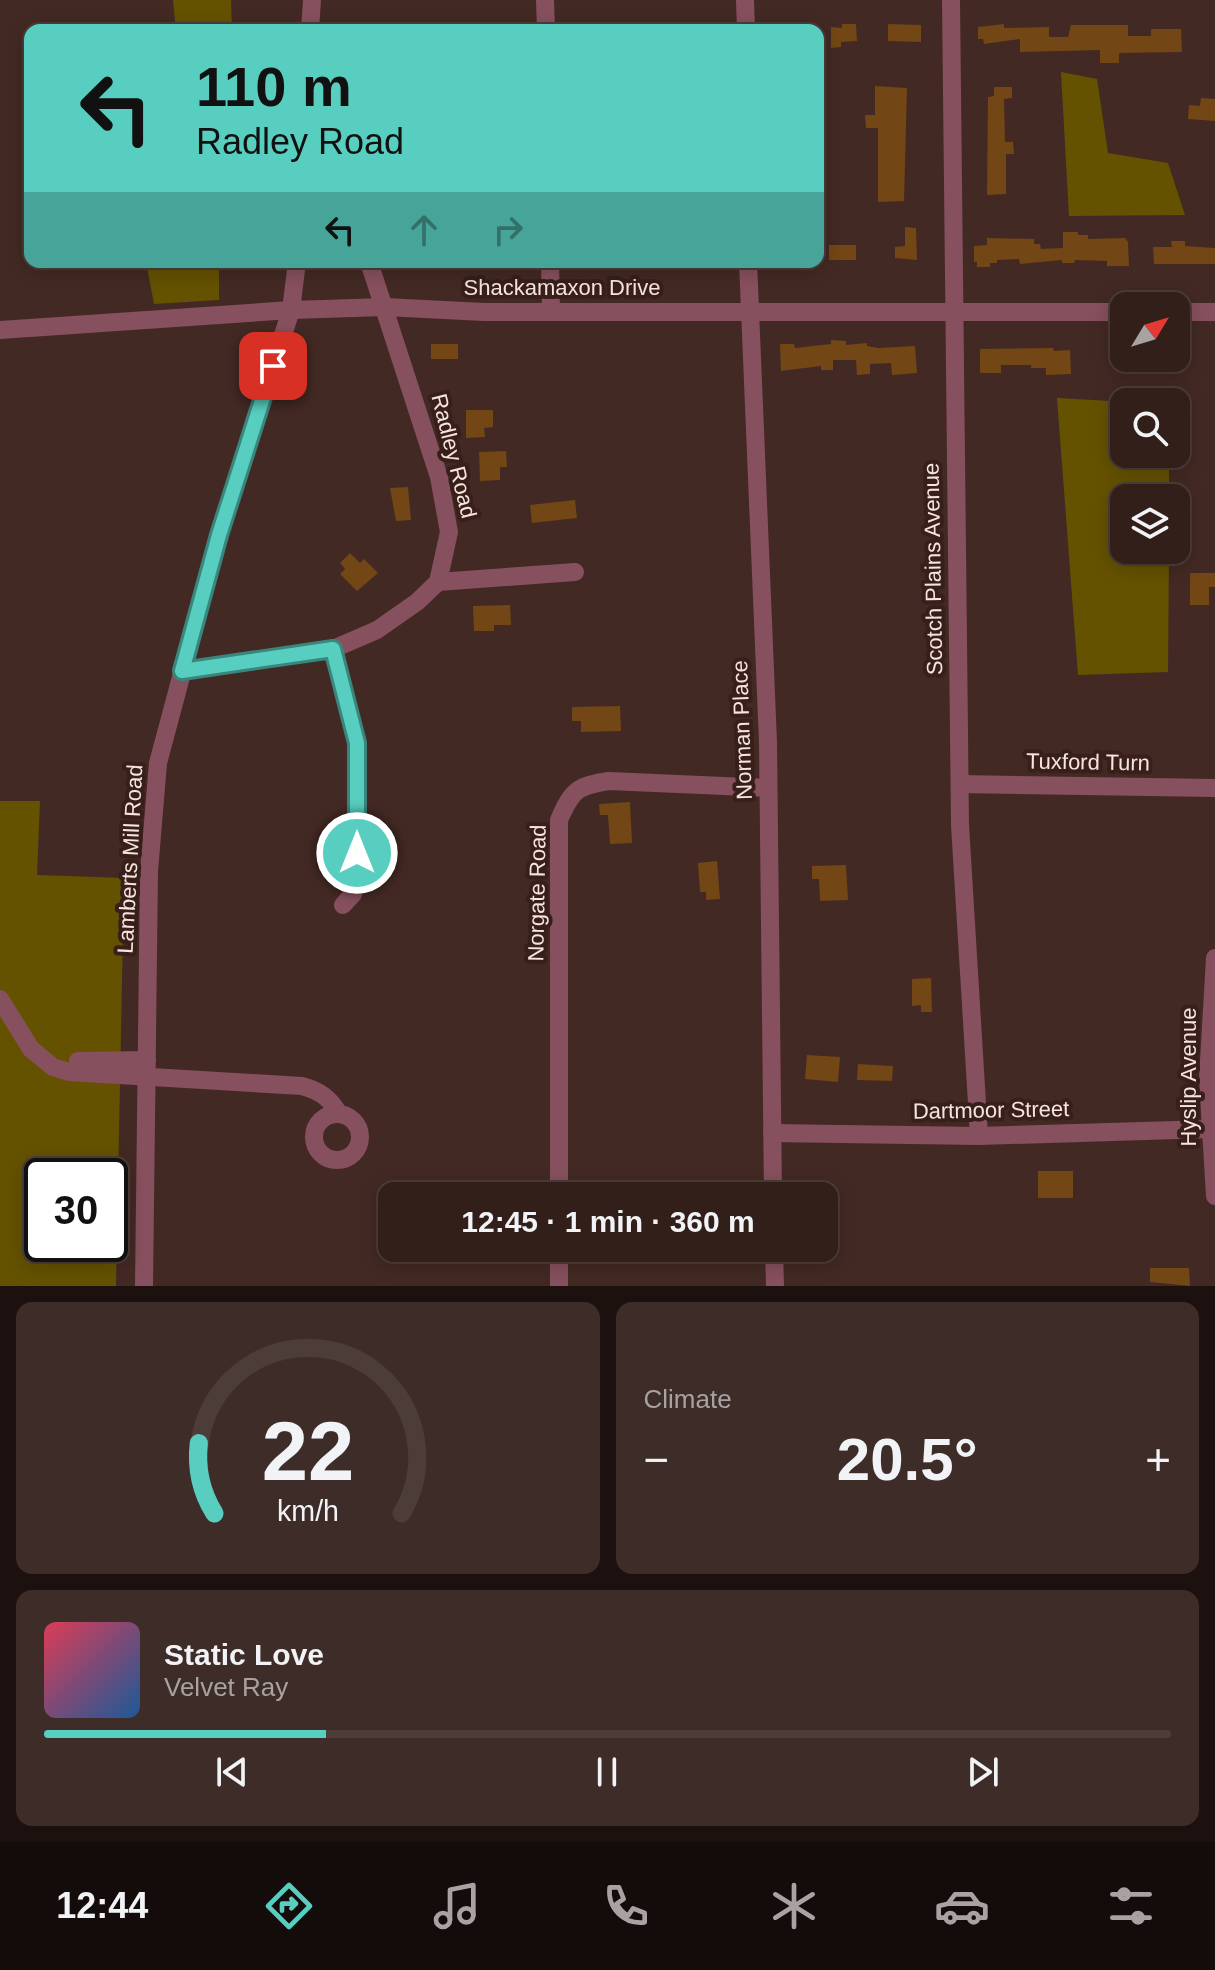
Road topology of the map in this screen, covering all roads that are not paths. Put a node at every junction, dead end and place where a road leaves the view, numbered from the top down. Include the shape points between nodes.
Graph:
1 (312, 0) edge
2 (545, 0) edge
3 (745, 0) edge
4 (951, 0) edge
5 (310, 24) edge
6 (546, 24) edge
7 (746, 24) edge
8 (296, 268) edge
9 (371, 268) edge
10 (550, 268) edge
11 (748, 268) edge
12 (385, 307) junction
13 (291, 310) junction
14 (551, 312) junction
15 (749, 312) junction
16 (953, 312) junction
17 (1110, 312) edge
18 (1190, 312) edge
19 (1215, 312) edge
20 (0, 330) edge
21 (575, 572) dead end
22 (438, 582) junction
23 (333, 649) junction
24 (182, 671) junction
25 (960, 784) junction
26 (768, 788) junction
27 (1215, 788) edge
28 (343, 905) dead end
29 (1215, 958) edge
30 (0, 993) edge
31 (0, 999) edge
32 (147, 1067) junction
33 (339, 1114) dead end
34 (1210, 1129) junction
35 (772, 1133) junction
36 (979, 1136) junction
37 (559, 1182) edge
38 (773, 1182) edge
39 (1215, 1196) edge
40 (559, 1262) edge
41 (774, 1262) edge
42 (144, 1286) edge
43 (559, 1286) edge
44 (775, 1286) edge

1 - 5 street
2 - 6 street
3 - 7 street
4 - 16 street, Scotch Plains Avenue
8 - 13 street, Lamberts Mill Road
9 - 12 street, Radley Road
10 - 14 street
11 - 15 street, Norman Place
12 - 13 street, Shackamaxon Drive
12 - 14 street, Shackamaxon Drive
12 - 22 street, Radley Road via 439,477 449,532
13 - 20 street, Shackamaxon Drive
13 - 24 street, Lamberts Mill Road
14 - 15 street, Shackamaxon Drive
15 - 16 street, Shackamaxon Drive
15 - 26 street, Norman Place
16 - 17 street, Shackamaxon Drive
16 - 25 street, Scotch Plains Avenue
18 - 19 street
21 - 22 street
22 - 23 street via 377,630
23 - 24 street
23 - 28 street via 357,743 357,881
24 - 32 street, Lamberts Mill Road via 158,763 149,871
25 - 27 street, Tuxford Turn
25 - 36 street, Scotch Plains Avenue
26 - 35 street, Norman Place
26 - 37 street, Norgate Road via 609,781 585,785 569,796 559,820
29 - 34 street, Hyslip Avenue
30 - 32 street via 55,1054
31 - 32 street via 31,1049 53,1067 80,1074
32 - 33 street via 302,1086 323,1095
32 - 42 street, Lamberts Mill Road
34 - 36 street, Dartmoor Street
34 - 39 street, Hyslip Avenue
35 - 36 street, Dartmoor Street
35 - 38 street, Norman Place
40 - 43 street
41 - 44 street

